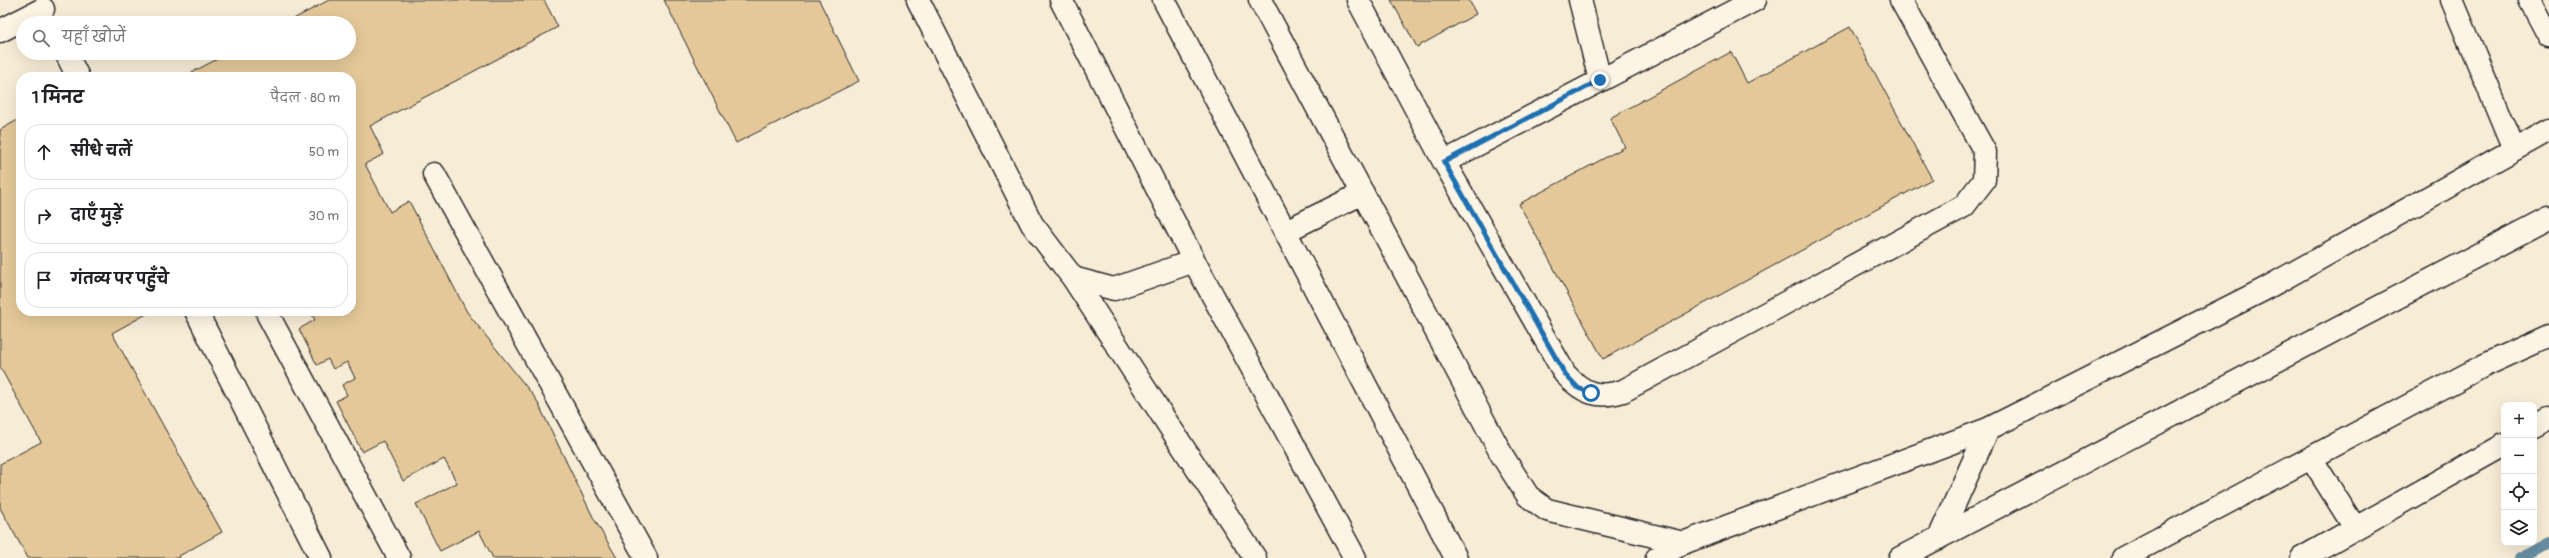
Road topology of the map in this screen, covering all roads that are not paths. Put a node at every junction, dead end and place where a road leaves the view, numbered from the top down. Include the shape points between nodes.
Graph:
1 (918, 0) edge
2 (1061, 0) edge
3 (1164, 0) edge
4 (1260, 0) edge
5 (1358, 0) edge
6 (1580, 0) edge
7 (1755, 0) edge
8 (1901, 0) edge
9 (2452, 0) edge
10 (2530, 0) edge
11 (44, 11) edge
12 (33, 16) edge
13 (16, 24) edge
14 (0, 31) edge
15 (2549, 36) edge
16 (70, 60) edge
17 (76, 72) edge
18 (1600, 80) junction
19 (2549, 130) edge
20 (2514, 149) junction
21 (1444, 162) junction
22 (434, 174) dead end
23 (1363, 193) junction
24 (2549, 218) edge
25 (1286, 231) junction
26 (1194, 261) junction
27 (1073, 278) junction
28 (199, 316) edge
29 (269, 316) edge
30 (2549, 336) edge
31 (2549, 420) edge
32 (2537, 426) edge
33 (1988, 429) junction
34 (2501, 447) edge
35 (2311, 458) junction
36 (2355, 528) junction
37 (1939, 538) junction
38 (1683, 543) junction
39 (321, 558) edge
40 (399, 558) edge
41 (646, 558) edge
42 (1255, 558) edge
43 (1355, 558) edge
44 (1456, 558) edge
45 (1657, 558) edge
46 (1900, 558) edge
47 (2123, 558) edge
48 (2302, 558) edge

1 - 27 street via 1032,224
2 - 26 street
3 - 25 street
4 - 23 street
5 - 21 street
6 - 18 street
7 - 18 street
8 - 21 street via 1985,152 1984,180 1964,206 1623,392 1606,397 1591,393 1578,388 1565,374
9 - 20 street
10 - 15 street
11 - 12 street
13 - 14 street
16 - 17 street
18 - 21 street
19 - 20 street
20 - 33 street via 2263,290
22 - 41 street
23 - 25 street
23 - 38 street via 1503,456 1528,496 1547,510 1566,517
24 - 37 street
25 - 44 street
26 - 27 street via 1114,289
26 - 43 street
27 - 42 street
28 - 39 street
29 - 40 street
30 - 35 street via 2483,366
31 - 32 street
33 - 37 street
33 - 38 street
34 - 36 street
35 - 36 street
35 - 47 street
36 - 48 street
37 - 46 street
38 - 45 street

